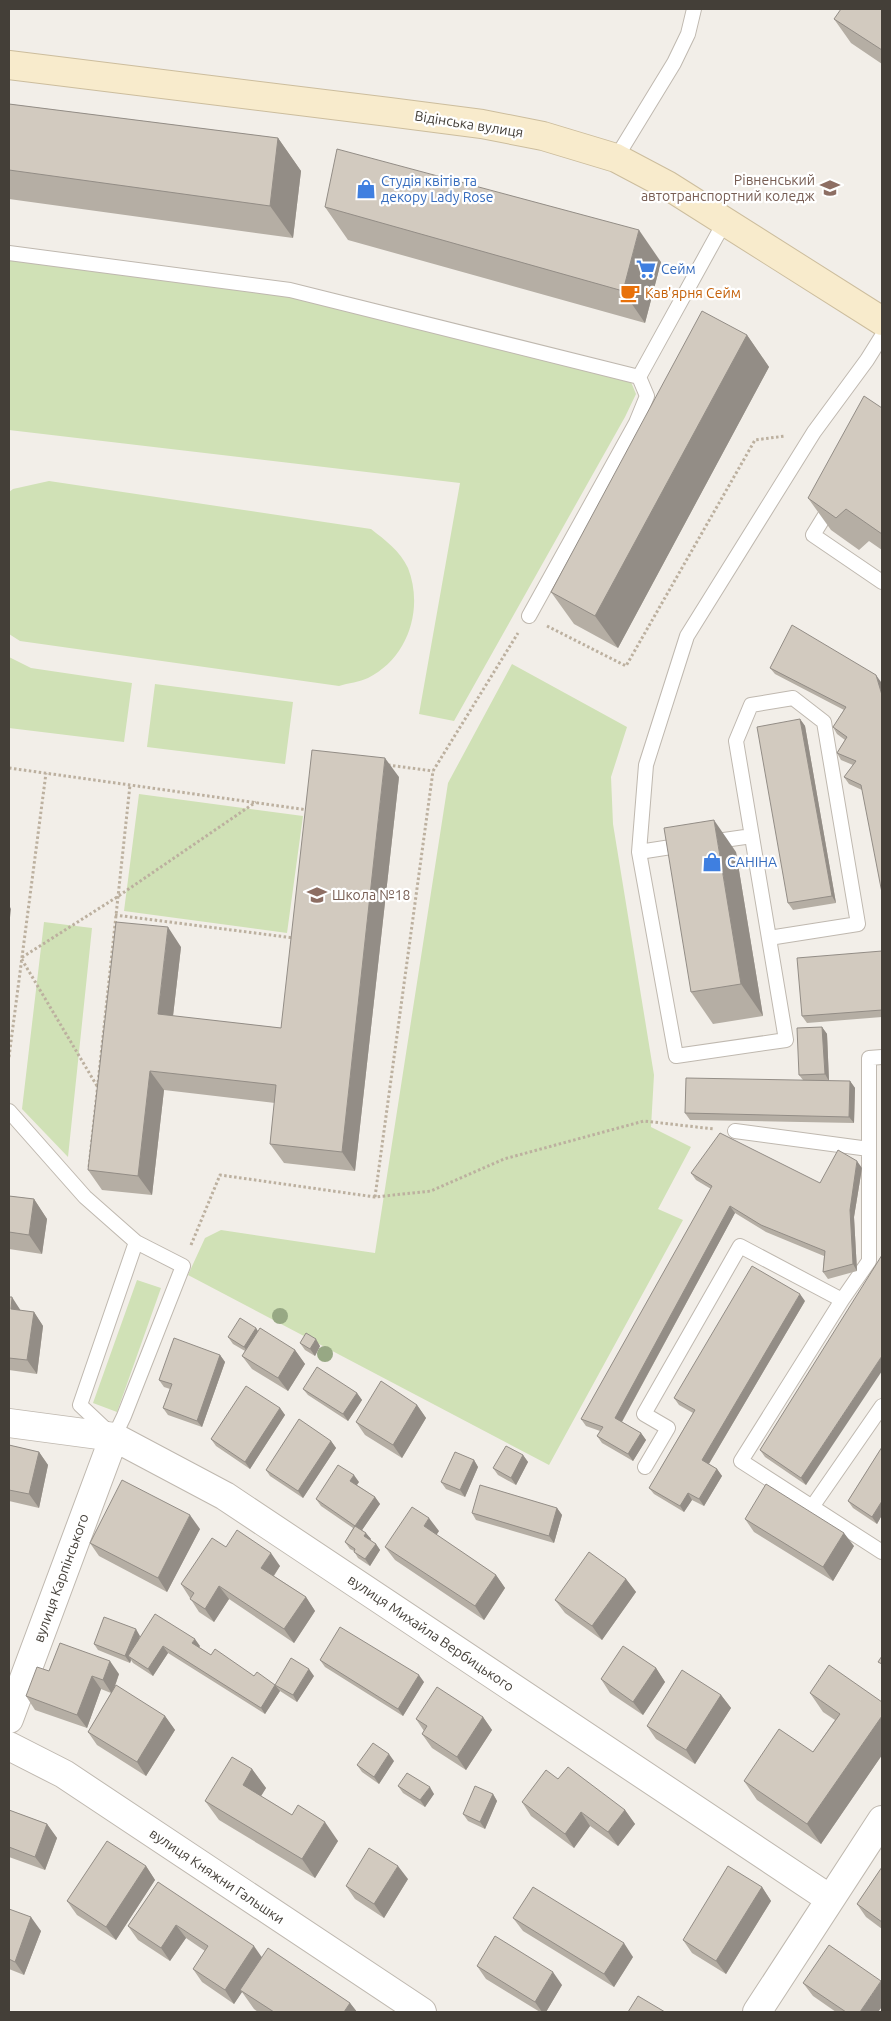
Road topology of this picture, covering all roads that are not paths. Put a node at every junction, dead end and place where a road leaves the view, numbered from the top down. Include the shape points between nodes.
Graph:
1 (694, 9) edge
2 (9, 65) edge
3 (616, 158) junction
4 (725, 221) junction
5 (9, 253) edge
6 (882, 321) edge
7 (882, 336) edge
8 (639, 377) junction
9 (840, 493) edge
10 (882, 582) edge
11 (528, 616) road end
12 (752, 836) junction
13 (639, 852) junction
14 (768, 938) junction
15 (882, 1057) edge
16 (9, 1111) edge
17 (735, 1131) road end
18 (869, 1149) junction
19 (136, 1242) junction
20 (842, 1300) junction
21 (882, 1406) edge
22 (9, 1422) edge
23 (114, 1437) junction
24 (645, 1467) dead end
25 (812, 1507) junction
26 (882, 1552) edge
27 (9, 1718) edge
28 (9, 1746) edge
29 (882, 1820) edge
30 (830, 1899) junction
31 (422, 2012) edge
32 (757, 2012) edge

1 - 3 lane via 688,34 674,63
2 - 3 main road, Відінська вулиця via 482,124 543,136
3 - 4 main road, Відінська вулиця
4 - 6 main road, Відінська вулиця
4 - 8 lane
5 - 8 lane via 290,290
7 - 13 lane via 814,432 687,636 646,765
8 - 11 lane via 647,396 636,423
9 - 10 lane via 813,535
12 - 13 lane
12 - 14 lane
12 - 14 lane via 736,741 751,705 792,698 824,722 858,924
13 - 14 lane via 676,1056 786,1040
15 - 18 lane via 869,1058
16 - 19 lane via 85,1197
17 - 18 lane
18 - 20 lane via 869,1261
19 - 23 lane via 80,1405
19 - 23 lane via 183,1266
20 - 24 lane via 740,1246 644,1414 668,1428
20 - 25 lane via 741,1461
21 - 25 lane
22 - 23 street, вулиця Михайла Вербицького
23 - 27 street, вулиця Карпінського
23 - 30 street, вулиця Михайла Вербицького via 226,1496
25 - 26 lane
28 - 31 street, вулиця Княжни Гальшки via 64,1774
29 - 30 street
30 - 32 street

